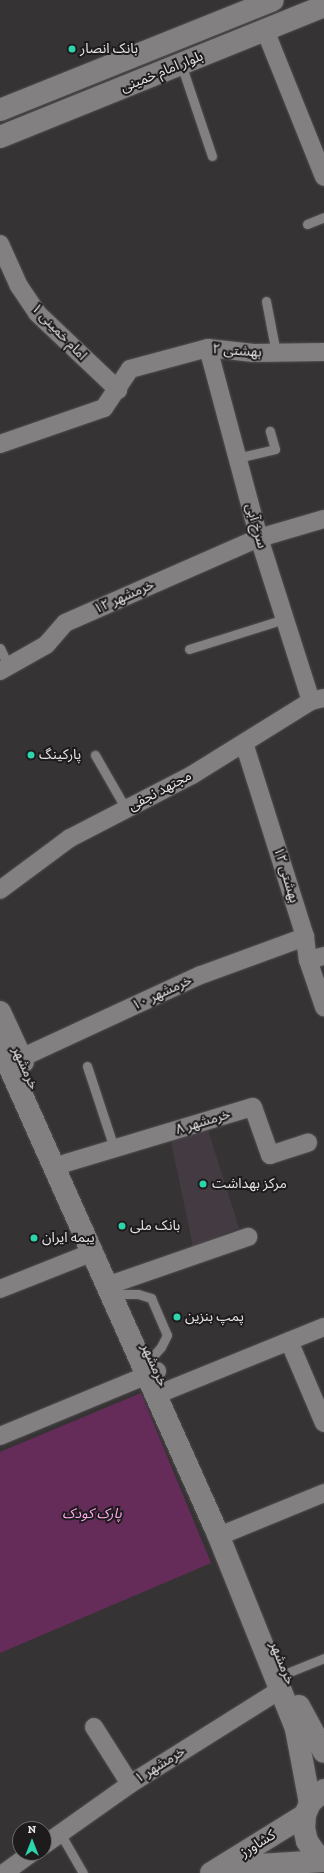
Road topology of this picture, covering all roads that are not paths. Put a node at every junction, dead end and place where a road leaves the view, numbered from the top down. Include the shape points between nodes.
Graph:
1 (273, 0) edge
2 (324, 6) edge
3 (265, 30) junction
4 (181, 64) junction
5 (0, 110) edge
6 (0, 137) edge
7 (212, 156) dead end
8 (324, 177) edge
9 (324, 217) edge
10 (307, 224) dead end
11 (0, 244) edge
12 (266, 301) dead end
13 (208, 348) junction
14 (324, 352) edge
15 (276, 353) junction
16 (118, 390) junction
17 (270, 431) dead end
18 (0, 444) edge
19 (237, 458) junction
20 (324, 519) edge
21 (259, 538) junction
22 (284, 619) junction
23 (0, 648) edge
24 (189, 648) dead end
25 (4, 669) edge
26 (317, 699) edge
27 (244, 743) junction
28 (95, 755) dead end
29 (126, 809) junction
30 (0, 890) edge
31 (305, 937) junction
32 (316, 958) edge
33 (324, 1007) edge
34 (0, 1012) edge
35 (0, 1046) edge
36 (21, 1058) junction
37 (86, 1066) dead end
38 (308, 1143) dead end
39 (114, 1148) junction
40 (66, 1163) junction
41 (248, 1237) dead end
42 (93, 1252) junction
43 (0, 1289) edge
44 (118, 1291) junction
45 (324, 1327) edge
46 (290, 1341) junction
47 (153, 1371) junction
48 (324, 1423) edge
49 (0, 1436) edge
50 (324, 1493) edge
51 (228, 1532) junction
52 (324, 1658) edge
53 (284, 1681) junction
54 (300, 1724) junction
55 (94, 1727) dead end
56 (324, 1752) edge
57 (130, 1784) junction
58 (313, 1802) edge
59 (60, 1833) junction
60 (52, 1839) edge
61 (324, 1860) edge
62 (21, 1861) edge
63 (4, 1873) edge
64 (84, 1873) edge
65 (211, 1873) edge
66 (221, 1873) edge

1 - 5 main road, بلوار امام خمینی
2 - 3 main road, بلوار امام خمینی
3 - 4 main road, بلوار امام خمینی
3 - 8 street
4 - 6 main road, بلوار امام خمینی
4 - 7 lane
9 - 10 lane
11 - 16 street, امام خمینی ۱ via 19,286 37,313
12 - 15 lane
13 - 15 street, بهشتی ۲
13 - 16 street, بهشتی ۲ via 130,369
13 - 19 street, سرخ آبی
14 - 15 street, بهشتی ۲
16 - 18 street, بهشتی ۲ via 104,408
17 - 19 lane via 275,449
19 - 21 street, سرخ آبی
20 - 21 street, خرمشهر ۱۲
21 - 22 street, سرخ آبی
21 - 25 street, خرمشهر ۱۲ via 65,623 46,645
22 - 24 lane
22 - 26 street, سرخ آبی
23 - 25 lane
26 - 27 street, مجتهد نجفی
27 - 29 street, مجتهد نجفی via 192,775
27 - 31 street, بهشتی ۱۲
28 - 29 lane
29 - 30 street, مجتهد نجفی via 70,838
31 - 32 street, بهشتی ۱۲
31 - 36 street, خرمشهر ۱۰ via 201,975
32 - 33 street, بهشتی ۱۲
34 - 36 main road, خرمشهر
35 - 42 main road, خرمشهر
36 - 40 main road, خرمشهر
37 - 39 lane
38 - 39 street, خرمشهر ۸ via 270,1155 253,1107
39 - 40 street, خرمشهر ۸
40 - 44 main road, خرمشهر
41 - 44 street
42 - 43 street
42 - 44 main road, خرمشهر
44 - 47 main road, خرمشهر
44 - 47 lane via 151,1298 167,1336
45 - 46 street
46 - 47 street
46 - 48 street
47 - 49 street
47 - 51 main road, خرمشهر
47 - 53 main road, خرمشهر via 217,1532
50 - 51 street
51 - 53 main road, خرمشهر
52 - 53 lane
53 - 54 main road, خرمشهر
53 - 57 street, خرمشهر ۱
54 - 56 main road
54 - 58 main road
55 - 57 street
57 - 59 street, خرمشهر ۱
58 - 61 main road via 304,1828 307,1842
58 - 65 main road, کشاورز
59 - 60 street, خرمشهر ۱
59 - 64 lane
61 - 66 main road, کشاورز via 243,1866
62 - 63 street

